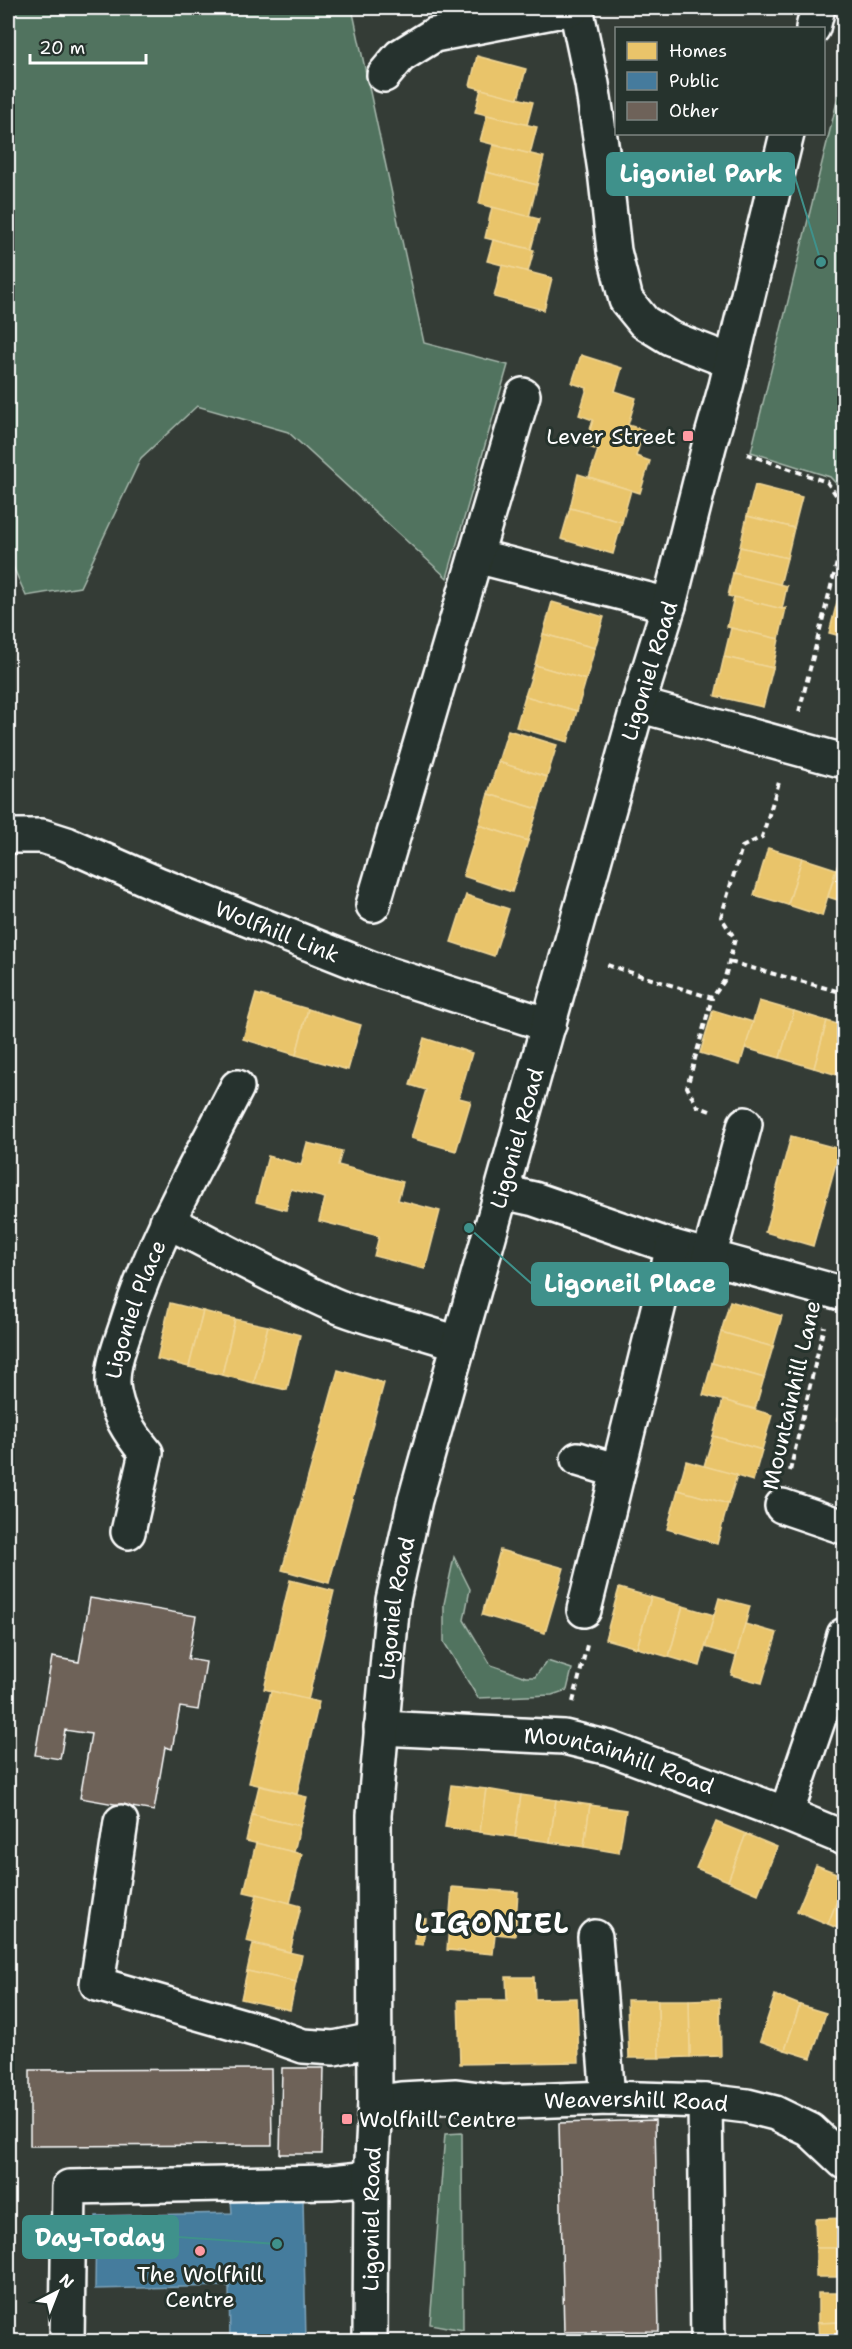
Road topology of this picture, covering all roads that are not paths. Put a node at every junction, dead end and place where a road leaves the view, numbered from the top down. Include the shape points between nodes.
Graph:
1 (574, 8) edge
2 (818, 8) edge
3 (813, 27) edge
4 (384, 75) dead end
5 (787, 135) edge
6 (732, 362) junction
7 (523, 395) dead end
8 (476, 556) junction
9 (669, 605) junction
10 (638, 705) junction
11 (844, 761) edge
12 (8, 836) edge
13 (373, 905) dead end
14 (549, 1026) junction
15 (237, 1087) dead end
16 (745, 1124) road end
17 (503, 1192) junction
18 (167, 1221) junction
19 (673, 1247) junction
20 (709, 1257) junction
21 (838, 1293) edge
22 (459, 1344) junction
23 (578, 1459) dead end
24 (618, 1471) junction
25 (782, 1506) road end
26 (844, 1527) edge
27 (128, 1532) dead end
28 (584, 1610) road end
29 (844, 1635) edge
30 (381, 1728) junction
31 (786, 1814) junction
32 (121, 1822) dead end
33 (844, 1838) edge
34 (595, 1937) dead end
35 (373, 2040) junction
36 (608, 2098) junction
37 (705, 2101) junction
38 (375, 2103) junction
39 (844, 2162) edge
40 (371, 2178) junction
41 (67, 2342) edge
42 (370, 2342) edge
43 (708, 2342) edge

1 - 4 street via 434,35 400,56
1 - 6 street via 592,84 614,251 626,300 644,322 670,338
2 - 3 street
5 - 6 street, Ligoniel Road
6 - 9 street, Ligoniel Road
7 - 8 street
8 - 9 street
8 - 13 street
9 - 10 street, Ligoniel Road
10 - 11 street
10 - 14 street, Ligoniel Road
12 - 14 street, Wolfhill Link via 42,836 67,844 373,969
14 - 17 street, Ligoniel Road
15 - 18 street, Ligoniel Place
16 - 20 street
17 - 19 street
17 - 22 street, Ligoniel Road
18 - 22 street, Ligoniel Place via 333,1304
18 - 27 street, Ligoniel Place via 139,1284 116,1358 113,1382 118,1411 146,1454
19 - 20 street
19 - 24 street
20 - 21 street
22 - 30 street, Ligoniel Road via 415,1500 393,1600
23 - 24 street
24 - 28 street
25 - 26 street
29 - 31 street
30 - 31 street, Mountainhill Road via 564,1737 609,1748
30 - 35 street, Ligoniel Road via 374,1815
31 - 33 street, Mountainhill Road
32 - 35 street via 97,1984 303,2046 334,2048
34 - 36 street
35 - 38 street, Ligoniel Road
36 - 37 street, Weavershill Road
36 - 38 street, Weavershill Road via 503,2102 456,2096
37 - 39 street, Weavershill Road via 775,2113 810,2130
37 - 43 street
38 - 40 street, Ligoniel Road
40 - 41 street via 69,2187
40 - 42 street, Ligoniel Road

